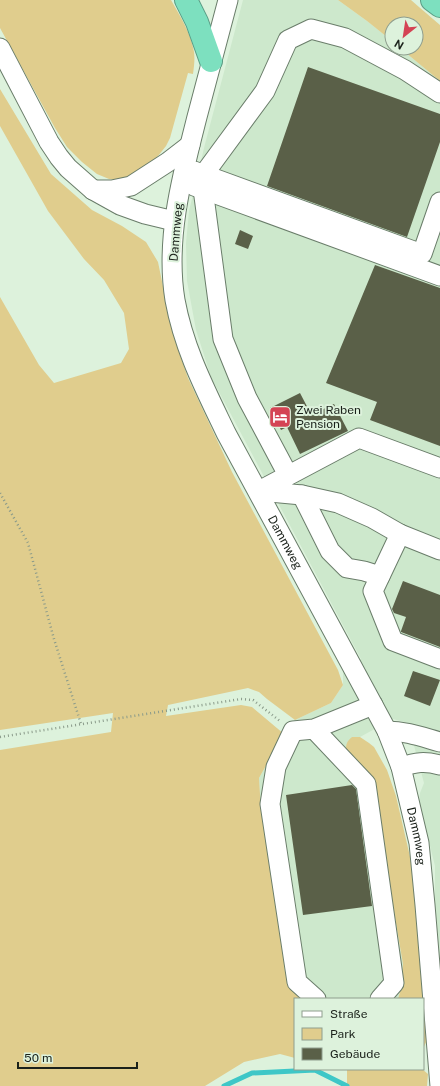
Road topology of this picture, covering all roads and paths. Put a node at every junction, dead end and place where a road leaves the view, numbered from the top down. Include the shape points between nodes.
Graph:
1 (186, 0) edge
2 (228, 0) edge
3 (432, 0) edge
4 (440, 6) edge
5 (0, 48) edge
6 (211, 61) junction
7 (440, 93) edge
8 (190, 145) junction
9 (184, 174) junction
10 (204, 182) junction
11 (93, 190) junction
12 (440, 202) edge
13 (174, 221) junction
14 (440, 276) edge
15 (440, 468) edge
16 (288, 475) junction
17 (259, 491) junction
18 (0, 493) edge
19 (302, 495) junction
20 (400, 534) junction
21 (440, 550) edge
22 (380, 576) junction
23 (440, 659) edge
24 (373, 705) junction
25 (81, 724) junction
26 (314, 729) junction
27 (387, 731) junction
28 (293, 732) junction
29 (0, 737) edge
30 (440, 742) edge
31 (440, 765) edge
32 (401, 767) junction
33 (315, 998) edge
34 (381, 998) edge
35 (440, 1086) edge

1 - 6 highway
2 - 6 street, Dammweg
3 - 4 highway
5 - 11 street via 49,142 68,168
6 - 8 street, Dammweg
7 - 10 street via 405,70 345,38 311,29 288,40 265,91
8 - 9 street, Dammweg
8 - 11 street via 131,186
9 - 10 street
9 - 13 street, Dammweg
10 - 12 street via 422,254
10 - 14 street
10 - 16 street via 223,338 246,398
11 - 13 street via 133,211
13 - 17 street, Dammweg via 173,280 185,341 193,364 226,433
15 - 16 street via 359,438
16 - 17 street
17 - 19 street
17 - 24 street, Dammweg
18 - 25 path via 28,543 54,639
19 - 20 street via 338,503
19 - 22 street via 330,552 347,568
20 - 21 street
20 - 22 street
22 - 23 street via 373,591 393,642
24 - 26 street
24 - 27 street, Dammweg
25 - 28 path via 241,699 253,700
25 - 29 path
26 - 28 street
26 - 34 street via 366,784 394,983
27 - 30 street via 398,731
27 - 32 street, Dammweg
28 - 33 street via 276,767 270,804 297,982
31 - 32 street via 416,762
32 - 35 street, Dammweg via 419,843

